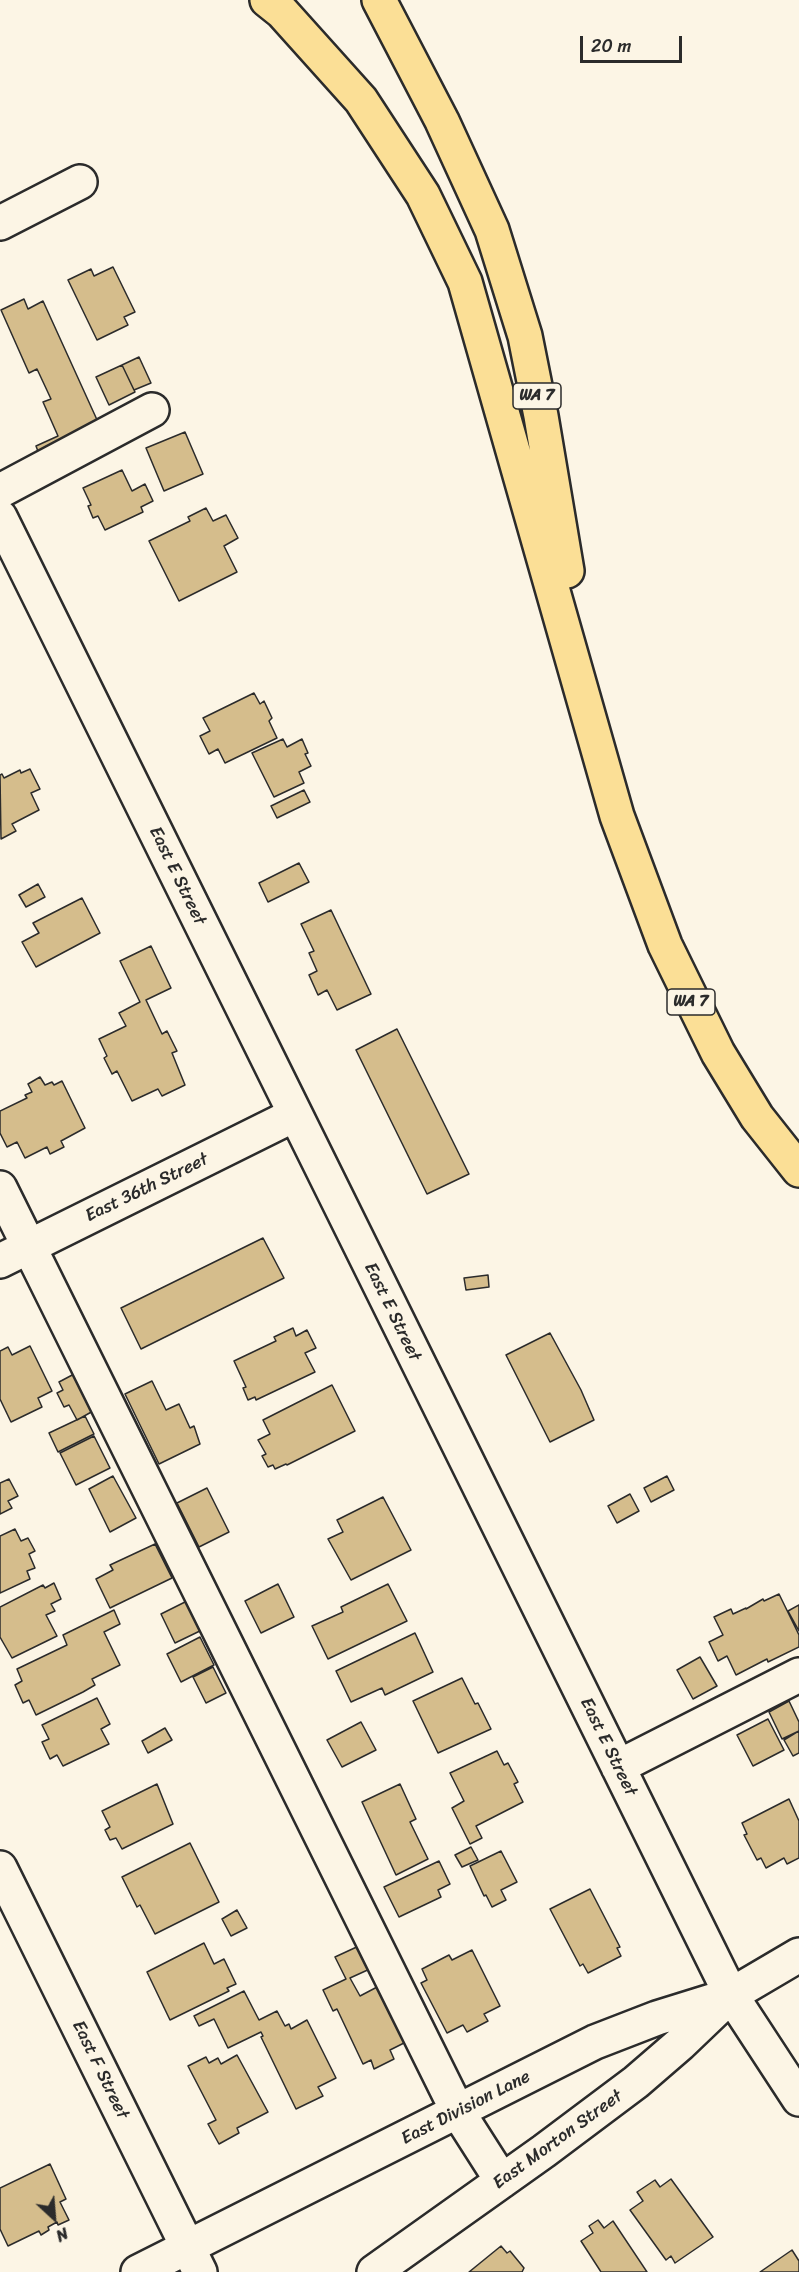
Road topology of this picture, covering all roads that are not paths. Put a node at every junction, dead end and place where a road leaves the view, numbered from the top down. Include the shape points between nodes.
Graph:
1 (267, 0) edge
2 (379, 0) edge
3 (80, 182) dead end
4 (0, 223) edge
5 (152, 410) dead end
6 (0, 490) edge
7 (0, 517) edge
8 (617, 816) junction
9 (294, 1115) junction
10 (799, 1170) edge
11 (0, 1188) edge
12 (30, 1246) junction
13 (0, 1261) edge
14 (799, 1675) edge
15 (618, 1767) junction
16 (0, 1868) edge
17 (799, 1955) edge
18 (731, 1995) junction
19 (799, 2099) edge
20 (458, 2112) junction
21 (502, 2181) junction
22 (194, 2260) edge
23 (138, 2272) edge
24 (374, 2272) edge

1 - 8 highway via 361,100 423,195 465,282
2 - 8 highway, WA 7 via 442,121 492,230 525,336
3 - 4 street
5 - 6 street
7 - 9 street, East E Street
8 - 10 highway, WA 7 via 664,945 718,1053 757,1117
9 - 12 street, East 36th Street
9 - 15 street, East E Street
11 - 12 street
12 - 13 street, East 36th Street
12 - 20 street
14 - 15 street
15 - 18 street, East E Street
16 - 22 street, East F Street
17 - 18 street, East Division Lane
18 - 19 street, East E Street
18 - 20 street, East Division Lane via 595,2042
18 - 21 street, East Morton Street via 636,2082
20 - 21 street
20 - 22 street, East Division Lane
21 - 24 street, East Morton Street
22 - 23 street, East Division Lane

